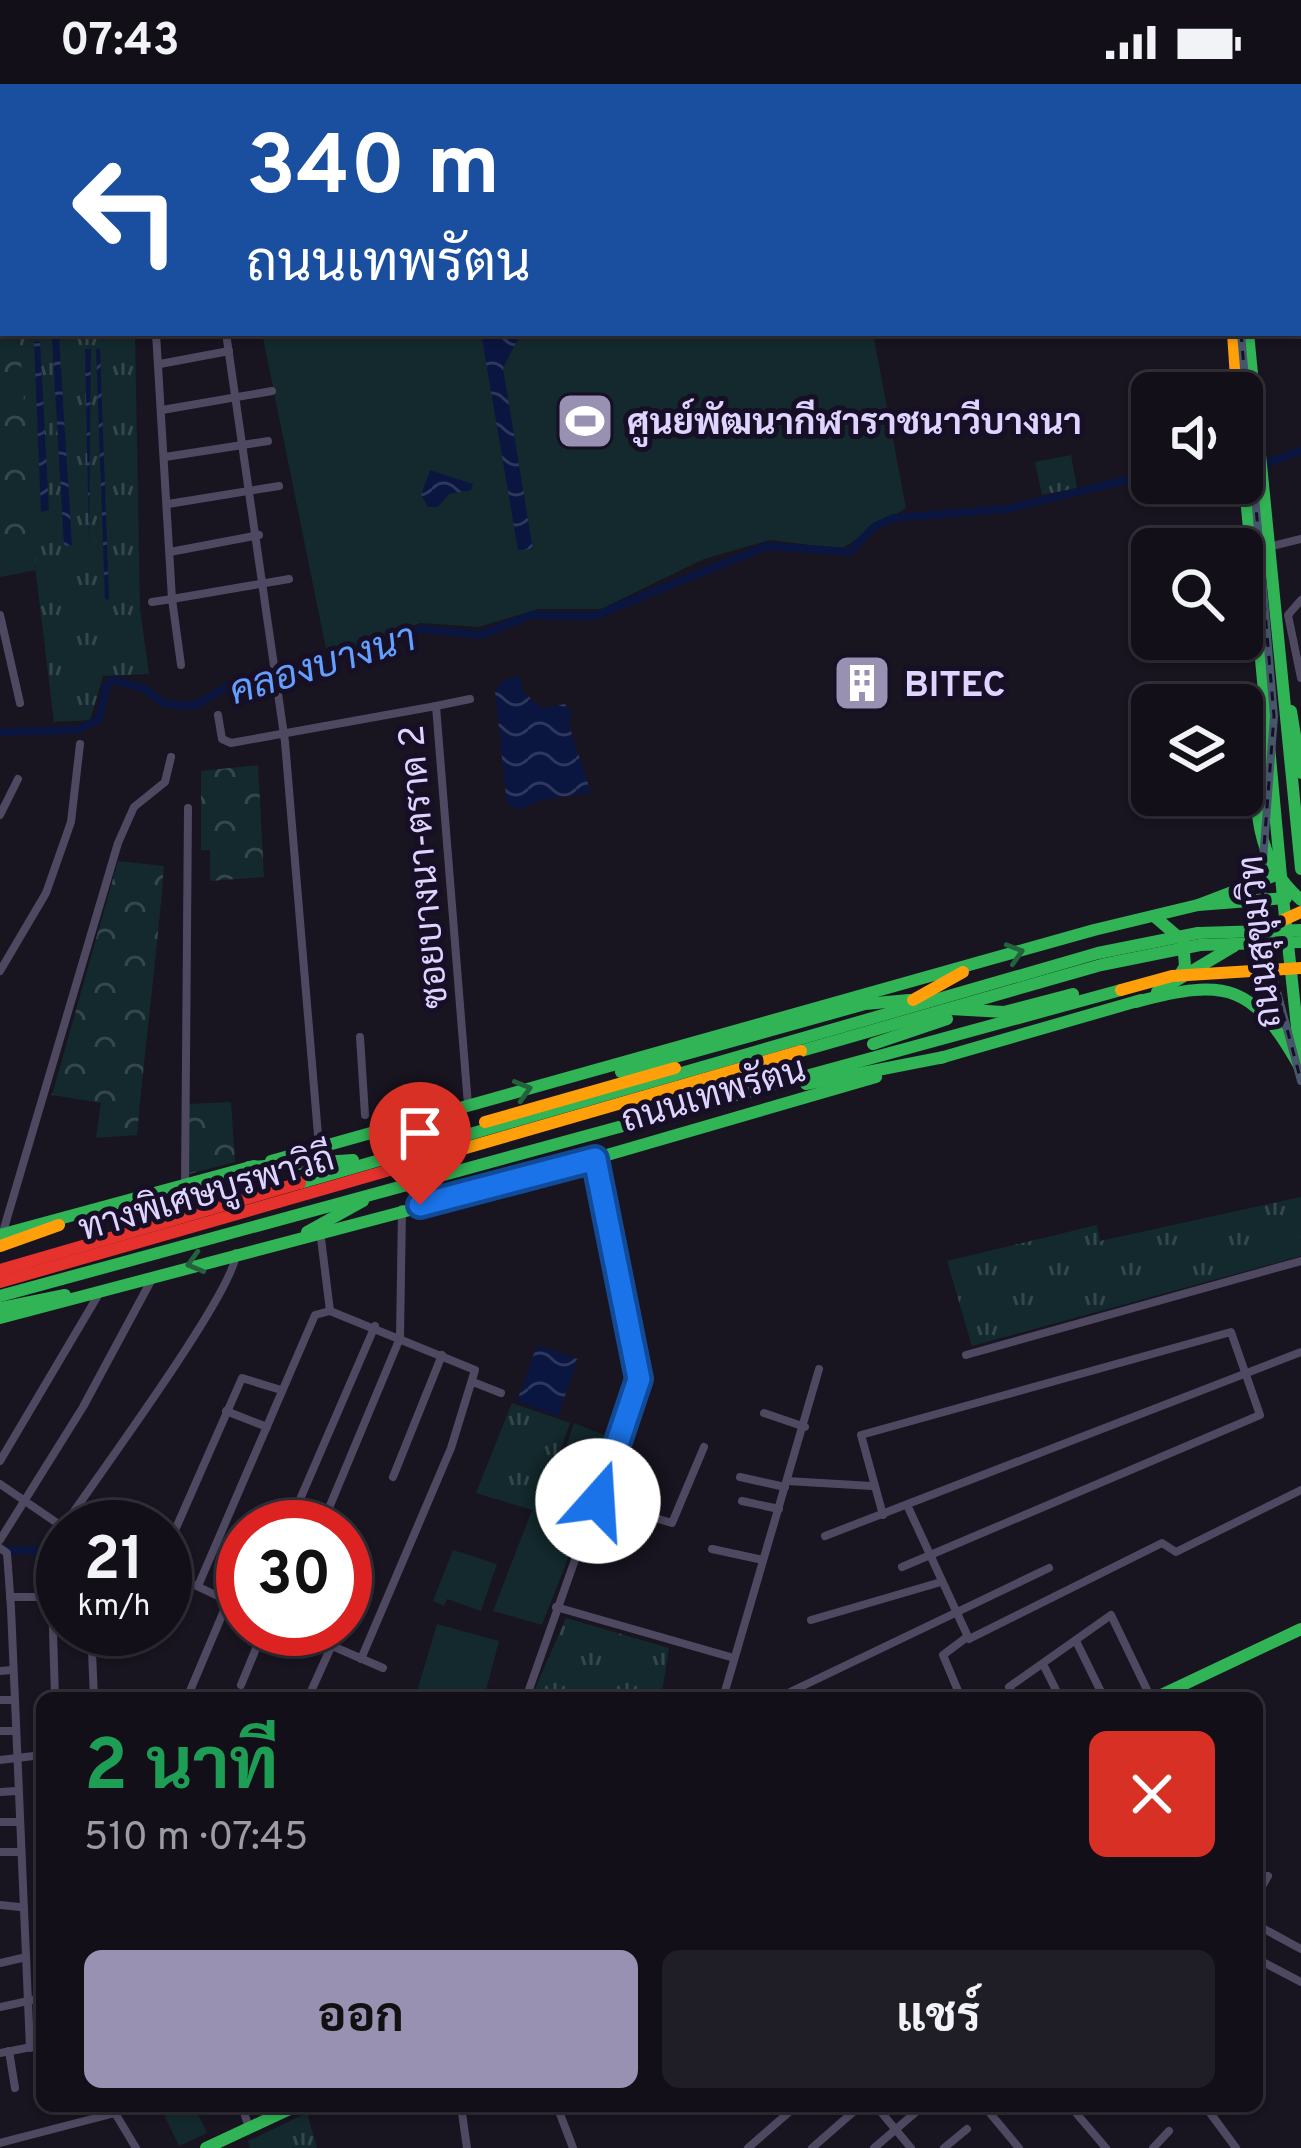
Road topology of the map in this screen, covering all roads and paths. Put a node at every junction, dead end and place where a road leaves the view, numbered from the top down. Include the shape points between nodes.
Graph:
1 (156, 336) edge
2 (226, 336) edge
3 (1232, 336) edge
4 (1248, 336) edge
5 (229, 351) junction
6 (160, 364) junction
7 (1235, 372) edge
8 (272, 391) dead end
9 (236, 396) junction
10 (162, 410) junction
11 (268, 441) dead end
12 (244, 446) junction
13 (165, 458) junction
14 (279, 486) dead end
15 (250, 490) junction
16 (168, 504) junction
17 (259, 535) junction
18 (1301, 539) edge
19 (1268, 547) junction
20 (170, 552) junction
21 (290, 579) dead end
22 (265, 582) junction
23 (172, 599) junction
24 (1301, 600) edge
25 (152, 602) dead end
26 (1274, 608) junction
27 (1291, 608) junction
28 (0, 615) edge
29 (1257, 660) edge
30 (1258, 660) edge
31 (1299, 664) edge
32 (182, 665) dead end
33 (1279, 669) junction
34 (1301, 678) edge
35 (470, 699) dead end
36 (20, 703) dead end
37 (436, 706) junction
38 (218, 715) dead end
39 (284, 734) junction
40 (80, 745) dead end
41 (171, 757) dead end
42 (1301, 773) edge
43 (18, 778) dead end
44 (188, 808) dead end
45 (0, 815) edge
46 (1301, 869) edge
47 (1281, 873) junction
48 (1283, 898) junction
49 (1301, 898) edge
50 (1198, 905) junction
51 (1301, 912) edge
52 (1152, 915) junction
53 (1286, 918) junction
54 (1301, 927) edge
55 (1301, 945) edge
56 (977, 964) junction
57 (1301, 964) edge
58 (0, 971) edge
59 (1175, 983) junction
60 (913, 1000) junction
61 (1136, 1002) junction
62 (360, 1037) dead end
63 (659, 1052) junction
64 (772, 1056) junction
65 (944, 1057) junction
66 (1301, 1068) edge
67 (621, 1072) junction
68 (751, 1091) junction
69 (569, 1098) junction
70 (468, 1105) junction
71 (685, 1107) junction
72 (365, 1114) dead end
73 (319, 1147) junction
74 (595, 1159) junction
75 (353, 1160) junction
76 (249, 1167) junction
77 (185, 1186) junction
78 (386, 1188) junction
79 (403, 1210) junction
80 (314, 1231) junction
81 (1, 1239) edge
82 (236, 1251) junction
83 (1301, 1261) edge
84 (0, 1266) edge
85 (154, 1275) junction
86 (0, 1282) edge
87 (93, 1292) junction
88 (0, 1296) edge
89 (0, 1308) edge
90 (330, 1311) junction
91 (0, 1318) edge
92 (375, 1326) junction
93 (400, 1338) junction
94 (1301, 1352) edge
95 (442, 1355) junction
96 (966, 1355) dead end
97 (819, 1370) dead end
98 (1246, 1373) junction
99 (473, 1382) junction
100 (281, 1390) junction
101 (501, 1393) dead end
102 (226, 1411) junction
103 (764, 1413) dead end
104 (267, 1427) junction
105 (805, 1427) junction
106 (704, 1447) dead end
107 (0, 1461) edge
108 (393, 1477) dead end
109 (740, 1477) dead end
110 (0, 1484) edge
111 (786, 1484) junction
112 (872, 1486) junction
113 (1301, 1490) edge
114 (23, 1500) junction
115 (82, 1500) edge
116 (188, 1500) edge
117 (300, 1500) edge
118 (332, 1500) edge
119 (598, 1501) junction
120 (742, 1501) dead end
121 (908, 1507) junction
122 (36, 1509) edge
123 (778, 1509) junction
124 (883, 1515) junction
125 (825, 1536) dead end
126 (2, 1547) edge
127 (712, 1550) dead end
128 (930, 1556) junction
129 (763, 1560) junction
130 (902, 1567) dead end
131 (1049, 1568) dead end
132 (4, 1580) edge
133 (941, 1582) junction
134 (192, 1583) edge
135 (198, 1586) junction
136 (216, 1595) edge
137 (7, 1604) edge
138 (556, 1607) junction
139 (955, 1613) junction
140 (811, 1621) dead end
141 (216, 1629) edge
142 (1301, 1629) edge
143 (0, 1638) edge
144 (12, 1638) junction
145 (968, 1638) junction
146 (1077, 1643) junction
147 (57, 1656) edge
148 (92, 1656) edge
149 (253, 1656) edge
150 (327, 1656) edge
151 (354, 1656) edge
152 (734, 1658) junction
153 (361, 1659) junction
154 (1043, 1664) junction
155 (383, 1668) dead end
156 (0, 1670) edge
157 (12, 1670) junction
158 (241, 1685) dead end
159 (56, 1692) edge
160 (94, 1692) edge
161 (190, 1692) edge
162 (311, 1692) edge
163 (528, 1692) edge
164 (725, 1692) edge
165 (790, 1692) edge
166 (958, 1692) edge
167 (1012, 1692) edge
168 (1057, 1692) edge
169 (1101, 1692) edge
170 (1150, 1692) edge
171 (1166, 1692) edge
172 (0, 1700) edge
173 (12, 1700) junction
174 (15, 1730) junction
175 (0, 1731) edge
176 (36, 1756) edge
177 (16, 1759) junction
178 (0, 1760) edge
179 (0, 1792) edge
180 (17, 1792) junction
181 (0, 1822) edge
182 (18, 1822) junction
183 (0, 1852) edge
184 (19, 1852) junction
185 (1268, 1876) dead end
186 (1263, 1885) edge
187 (0, 1905) edge
188 (20, 1907) junction
189 (1263, 1928) edge
190 (1301, 1949) edge
191 (22, 1958) junction
192 (1263, 1962) edge
193 (0, 1963) edge
194 (1301, 1982) edge
195 (36, 1999) edge
196 (24, 2001) junction
197 (0, 2006) edge
198 (36, 2043) edge
199 (36, 2046) edge
200 (5, 2052) edge
201 (16, 2087) dead end
202 (244, 2112) edge
203 (283, 2112) edge
204 (462, 2112) edge
205 (559, 2112) edge
206 (789, 2112) edge
207 (853, 2112) edge
208 (881, 2112) edge
209 (916, 2112) edge
210 (989, 2112) edge
211 (1075, 2112) edge
212 (1209, 2112) edge
213 (249, 2128) junction
214 (896, 2129) junction
215 (967, 2129) dead end
216 (1169, 2131) dead end
217 (0, 2143) edge
218 (227, 2144) edge
219 (136, 2148) edge
220 (206, 2148) edge
221 (467, 2148) edge
222 (573, 2148) edge
223 (748, 2148) edge
224 (812, 2148) edge
225 (874, 2148) edge
226 (911, 2148) edge
227 (944, 2148) edge
228 (1018, 2148) edge
229 (1106, 2148) edge
230 (1153, 2148) edge
231 (1236, 2148) edge

1 - 6 street
2 - 5 street
3 - 7 main road
4 - 19 main road, ถนนสุขุมวิท
5 - 6 street
5 - 9 street
6 - 10 street
8 - 9 street
9 - 10 street
9 - 12 street
10 - 13 street
11 - 12 street
12 - 13 street
12 - 15 street
13 - 16 street
14 - 15 street
15 - 16 street
15 - 17 street
16 - 20 street
17 - 20 street
17 - 22 street
18 - 19 street
19 - 26 main road, ถนนสุขุมวิท
20 - 23 street
21 - 22 street
22 - 23 street
22 - 39 street
23 - 25 street
23 - 32 street
24 - 27 street
26 - 27 street
26 - 33 main road, ถนนสุขุมวิท
27 - 31 street
28 - 36 street
29 - 49 main road via 1262,848 1273,876
30 - 47 main road, ถนนสุขุมวิท
31 - 33 street
31 - 34 street
33 - 42 main road
33 - 46 main road, ถนนสุขุมวิท
35 - 37 street
37 - 39 street, ซอยบางนา-ตราด 2
37 - 70 street, ซอยบางนา-ตราด 2
38 - 39 street, ซอยบางนา-ตราด 2 via 226,743
39 - 73 street
40 - 58 street via 71,822 46,893
41 - 81 street via 165,782 134,807 118,843
43 - 45 street
44 - 77 street
47 - 48 main road, ถนนสุขุมวิท
47 - 50 main road
48 - 49 main road, ถนนเทพรัตน
48 - 50 main road, ถนนเทพรัตน
48 - 53 main road, ถนนสุขุมวิท
50 - 52 main road, ถนนเทพรัตน
51 - 53 main road, ถนนเทพรัตน
56 -> 52 main road, ถนนเทพรัตน
52 - 59 main road via 1183,941 1185,966
53 - 59 main road, ถนนเทพรัตน
53 - 66 main road, ถนนสุขุมวิท
54 - 60 main road via 1198,928
54 - 64 main road via 1148,942
55 - 64 main road via 1146,954
55 - 71 main road via 1200,952 1102,972
56 - 60 main road
56 - 63 main road, ถนนเทพรัตน
57 - 67 main road via 1186,966 1004,1012 892,1000
57 - 68 main road via 1172,976
59 - 61 main road, ถนนเทพรัตน
60 - 69 main road
61 - 65 main road, ถนนเทพรัตน
61 - 66 main road via 1203,985 1238,988 1280,1028
62 - 72 street
63 - 67 main road
70 -> 63 main road, ถนนเทพรัตน
64 - 84 main road, ทางพิเศษบูรพาวิถี
64 - 86 main road, ทางพิเศษบูรพาวิถี
65 - 68 main road
65 - 74 main road, ถนนเทพรัตน
67 - 69 main road
68 - 71 main road
69 - 75 main road, ถนนเทพรัตน
70 - 73 main road, ถนนเทพรัตน
71 - 78 main road, ถนนเทพรัตน
73 - 76 main road, ถนนเทพรัตน
74 - 79 main road, ถนนเทพรัตน
74 - 119 street via 639,1379
75 - 76 main road
75 - 84 main road, ถนนเทพรัตน
76 - 77 main road, ถนนเทพรัตน
77 - 81 main road, ถนนเทพรัตน
78 - 80 main road
78 - 88 main road, ถนนเทพรัตน
79 - 80 main road, ถนนเทพรัตน
79 - 93 street
80 - 82 main road, ถนนเทพรัตน
80 - 90 street
82 -> 85 main road, ถนนเทพรัตน
82 - 115 street via 236,1269 208,1316
83 - 96 street
85 - 87 main road, ถนนเทพรัตน
85 - 114 street
87 - 89 main road
87 - 91 main road, ถนนเทพรัตน
87 - 107 street
90 - 92 street
90 - 100 street via 315,1315
92 - 93 street
92 - 117 street
93 - 95 street
93 - 118 street
94 - 98 street
95 - 99 street via 474,1366
95 - 108 street
97 - 105 street
98 - 112 street via 1232,1333 861,1436
98 - 121 street
98 - 128 street via 1261,1415
99 - 101 street
99 - 153 street
100 - 102 street via 245,1376
100 - 104 street
102 - 104 street
102 - 116 street
103 - 105 street
104 - 135 street
105 - 111 street
106 - 119 street via 672,1523
109 - 111 street
110 - 114 street
111 - 112 street
111 - 123 street
112 - 124 street
113 - 145 street via 1176,1552 1162,1544
114 - 122 street
114 - 126 street
119 - 138 street
120 - 123 street
121 - 124 street
121 - 128 street
123 - 129 street
124 - 125 street
126 - 132 street
127 - 129 street
128 - 130 street
128 - 133 street
129 - 152 street
131 - 139 street
132 - 137 street
133 - 139 street
133 - 140 street
134 - 135 street
135 - 136 street
137 - 144 street
138 - 152 street
138 - 163 street
139 - 145 street
139 - 165 street
141 - 161 street
142 - 171 main road
143 - 144 street
144 - 157 street
145 - 166 street via 943,1658
146 - 154 street
146 - 169 street
146 - 170 street via 1112,1615
147 - 159 street
148 - 160 street
149 - 158 street
150 - 162 street
151 - 153 street
152 - 164 street
153 - 155 street
154 - 167 street
154 - 168 street
156 - 157 street
157 - 173 street
172 - 173 street
173 - 174 street
174 - 175 street
174 - 177 street
176 - 177 street
177 - 178 street
177 - 180 street
179 - 180 street
180 - 182 street
181 - 182 street
182 - 184 street
183 - 184 street
184 - 188 street
185 - 186 street
187 - 188 street
188 - 191 street
189 - 190 street
191 - 193 street
191 - 196 street
192 - 194 street
195 - 196 street
196 - 197 street
196 - 198 street
199 - 200 street
200 - 201 street
202 - 213 street
203 - 213 main road
204 - 221 street
205 - 222 street
206 - 223 street
207 - 224 street
208 - 214 street
209 - 214 street
210 - 228 street
211 - 229 street
212 - 231 street
213 - 218 main road
214 - 225 street
214 - 226 street
215 - 227 street
216 - 230 street
217 - 219 street via 115,2113
218 - 220 main road

